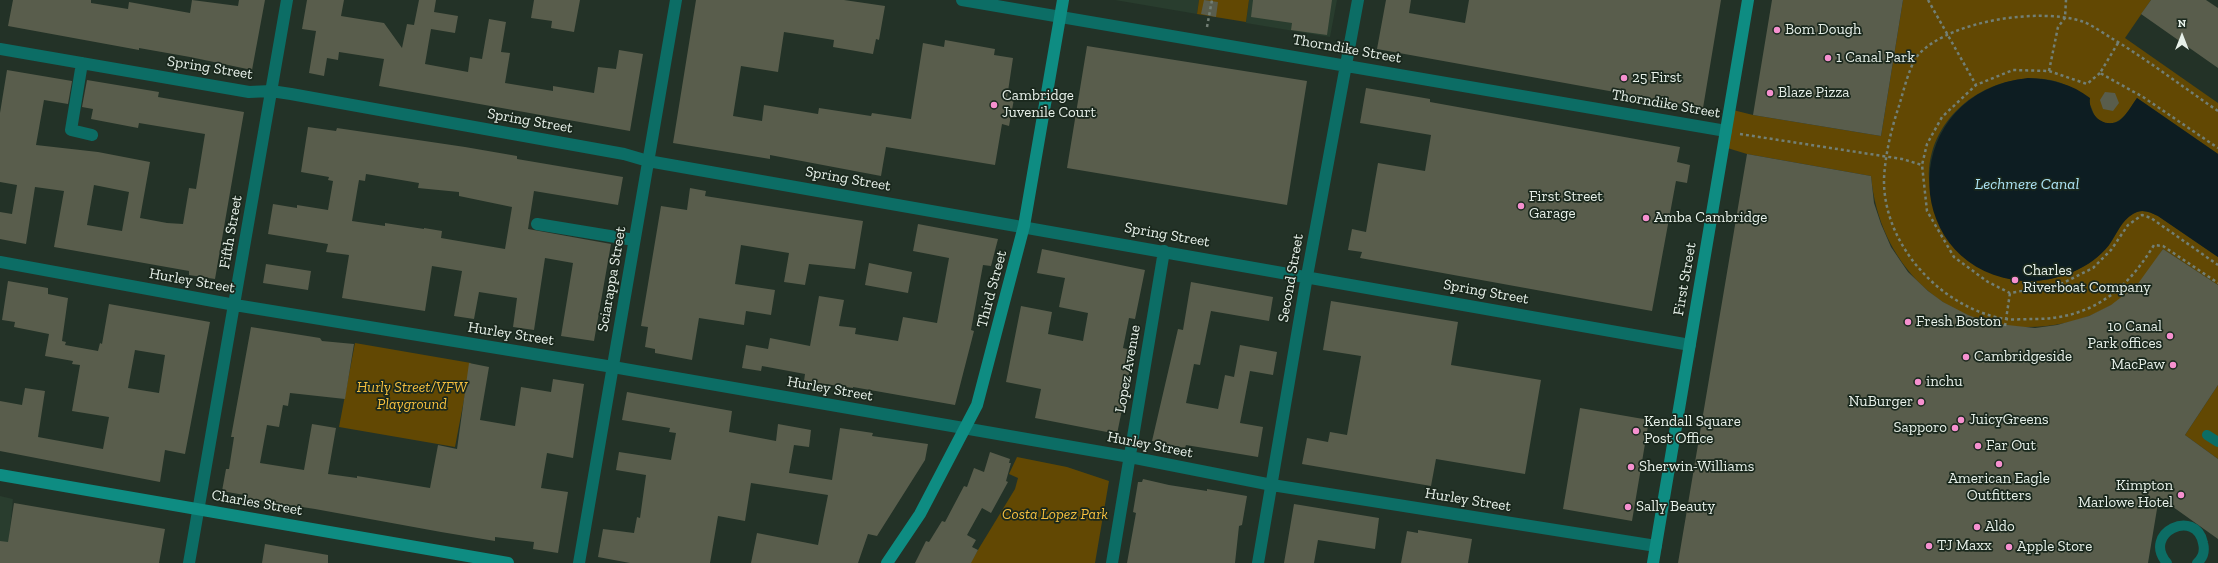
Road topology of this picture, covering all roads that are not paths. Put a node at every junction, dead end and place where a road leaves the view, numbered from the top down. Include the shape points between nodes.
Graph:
1 (287, 0) edge
2 (676, 0) edge
3 (962, 0) edge
4 (1063, 0) edge
5 (1358, 0) edge
6 (1748, 0) edge
7 (1059, 17) junction
8 (0, 49) edge
9 (82, 63) junction
10 (1346, 65) junction
11 (271, 91) junction
12 (1726, 131) junction
13 (92, 135) dead end
14 (648, 161) junction
15 (537, 224) dead end
16 (1024, 226) junction
17 (634, 240) junction
18 (1164, 251) junction
19 (0, 262) edge
20 (1307, 276) junction
21 (235, 305) junction
22 (1690, 345) junction
23 (613, 367) junction
24 (964, 430) junction
25 (2207, 435) dead end
26 (2218, 442) edge
27 (1130, 457) junction
28 (0, 475) edge
29 (1272, 486) junction
30 (199, 510) junction
31 (1656, 546) junction
32 (2200, 562) edge
33 (189, 563) edge
34 (508, 563) edge
35 (579, 563) edge
36 (887, 563) edge
37 (1112, 563) edge
38 (1258, 563) edge
39 (1653, 563) edge
40 (2168, 563) edge

1 - 11 street, Fifth Street
2 - 14 street, Sciarappa Street
3 - 7 street, Thorndike Street
4 - 7 street, Third Street
5 - 10 street, Second Street
6 - 12 street, First Street
7 - 10 street, Thorndike Street
7 - 16 street, Third Street
8 - 9 street, Spring Street
9 - 11 street, Spring Street via 249,92
9 - 13 street via 71,130
10 - 12 street, Thorndike Street
10 - 20 street, Second Street
11 - 14 street, Spring Street via 624,154
11 - 21 street, Fifth Street
12 - 22 street, First Street
14 - 16 street, Spring Street
14 - 17 street, Sciarappa Street
15 - 17 street
16 - 18 street, Spring Street
16 - 24 street, Third Street via 977,405
17 - 23 street, Sciarappa Street
18 - 20 street, Spring Street
18 - 27 street, Lopez Avenue
19 - 21 street, Hurley Street
20 - 22 street, Spring Street
20 - 29 street, Second Street
21 - 23 street, Hurley Street
21 - 30 street, Fifth Street
22 - 31 street, First Street
23 - 24 street, Hurley Street
23 - 35 street, Sciarappa Street
24 - 27 street, Hurley Street
24 - 36 street, Third Street via 920,514
25 - 26 lane
27 - 29 street, Hurley Street
27 - 37 street, Lopez Avenue
28 - 30 street, Charles Street
29 - 31 street, Hurley Street
29 - 38 street, Second Street
30 - 33 street, Fifth Street
30 - 34 street, Charles Street
31 - 39 street, First Street
32 - 40 lane via 2204,546 2199,533 2186,526 2178,526 2162,538 2161,552

